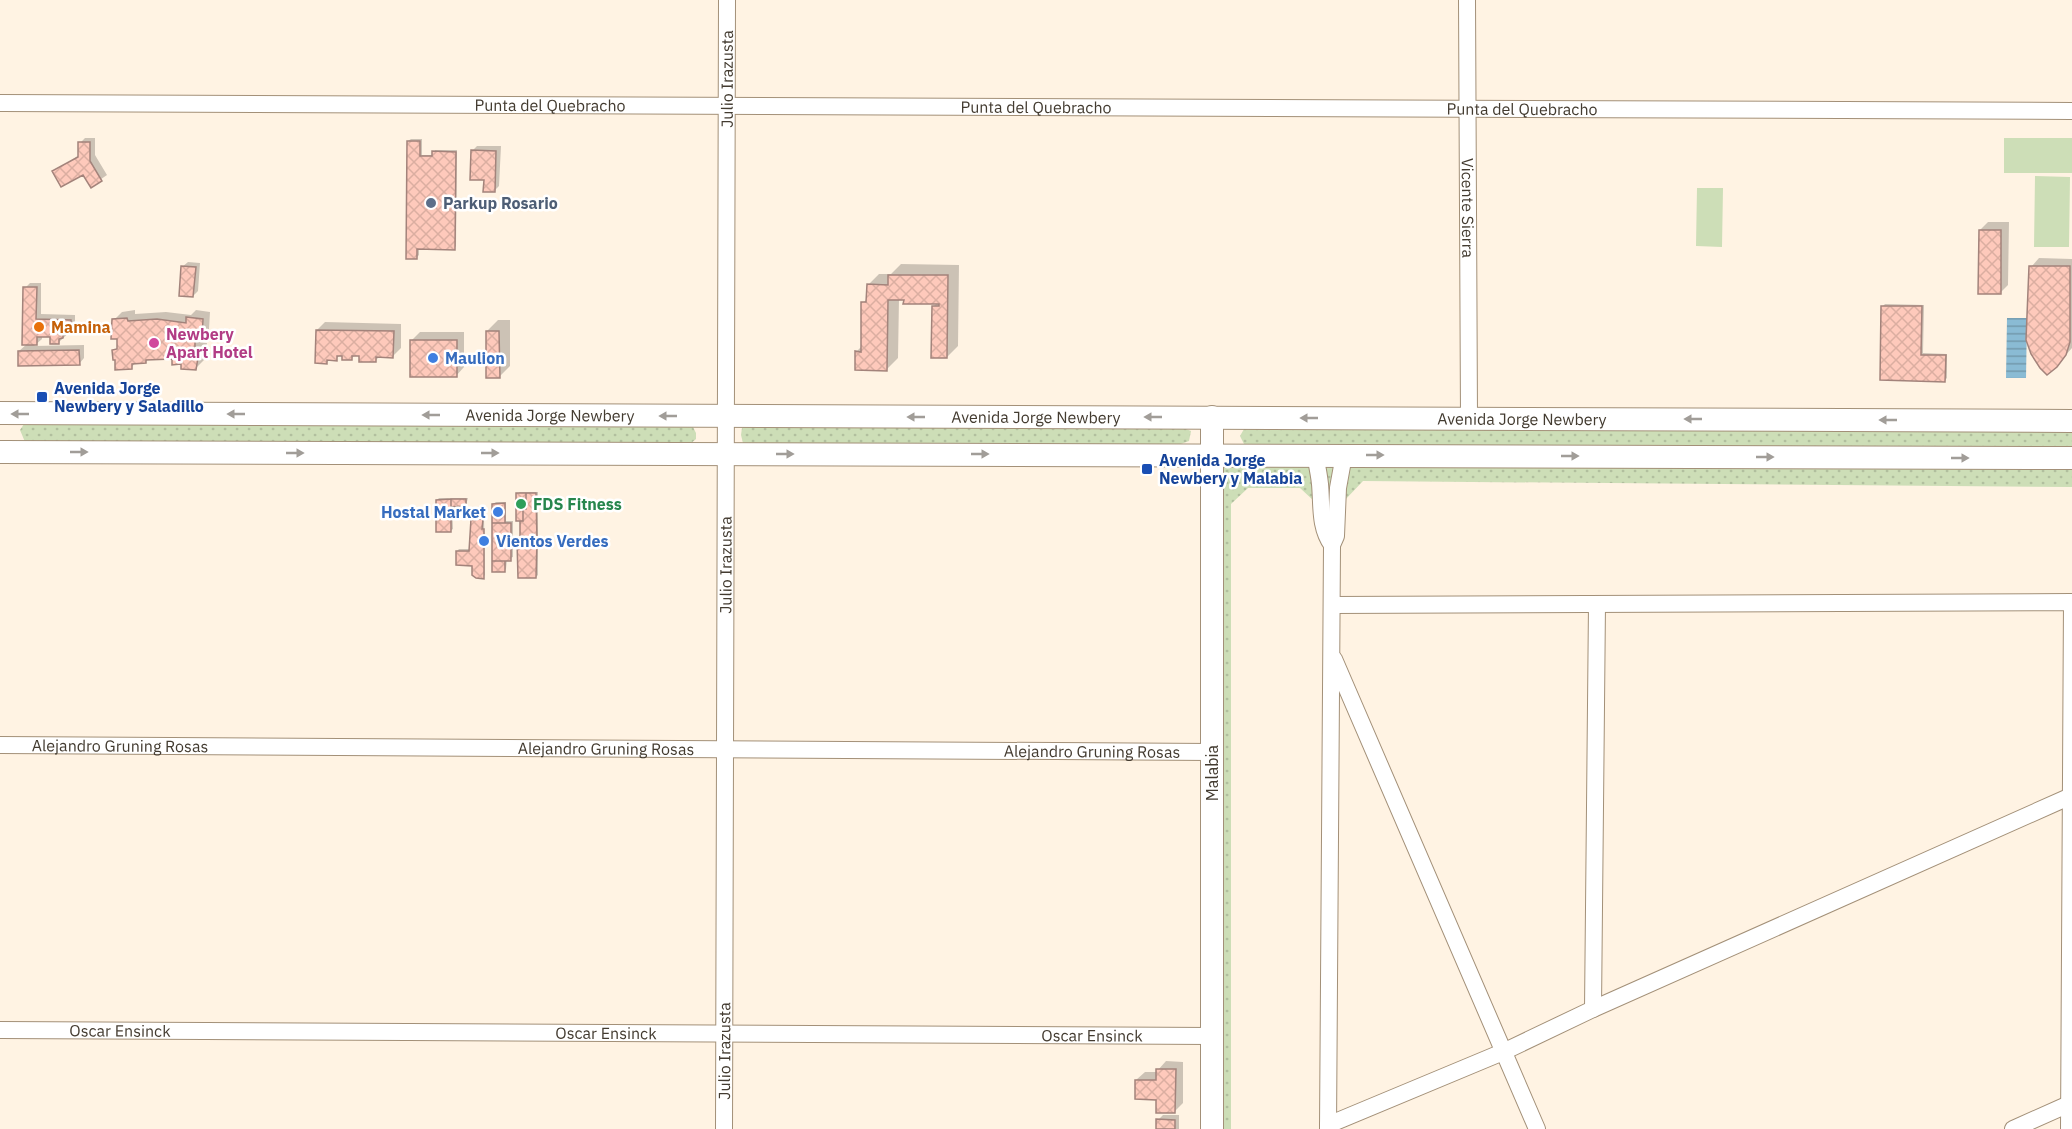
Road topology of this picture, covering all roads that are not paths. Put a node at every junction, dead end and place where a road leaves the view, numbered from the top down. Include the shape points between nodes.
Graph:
1 (728, 0) edge
2 (1467, 0) edge
3 (0, 103) edge
4 (727, 106) junction
5 (1467, 108) junction
6 (2072, 111) edge
7 (0, 414) edge
8 (726, 416) junction
9 (1212, 417) junction
10 (1469, 418) junction
11 (2072, 421) edge
12 (0, 452) edge
13 (726, 454) junction
14 (1212, 455) junction
15 (1315, 455) junction
16 (1344, 455) junction
17 (2072, 458) edge
18 (1332, 545) junction
19 (1597, 604) junction
20 (1332, 605) junction
21 (1332, 652) junction
22 (0, 745) edge
23 (725, 750) junction
24 (1212, 752) junction
25 (2071, 796) edge
26 (1593, 1009) junction
27 (0, 1030) edge
28 (724, 1033) junction
29 (1212, 1036) junction
30 (1503, 1052) junction
31 (2069, 1104) junction
32 (1328, 1127) edge
33 (724, 1129) edge
34 (1212, 1129) edge
35 (1537, 1129) edge
36 (2013, 1129) edge
37 (2069, 1129) edge

1 - 4 street, Julio Irazusta
2 - 5 street, Vicente Sierra
3 - 4 street, Punta del Quebracho
4 - 5 street, Punta del Quebracho
4 - 8 street, Julio Irazusta
5 - 6 street, Punta del Quebracho
5 - 10 street, Vicente Sierra
8 -> 7 main road, Avenida Jorge Newbery
9 -> 8 main road, Avenida Jorge Newbery
8 - 13 street, Julio Irazusta
10 -> 9 main road, Avenida Jorge Newbery
9 - 14 main road, Malabia
11 -> 10 main road, Avenida Jorge Newbery
12 -> 13 main road
13 -> 14 main road
13 - 23 street, Julio Irazusta
14 - 15 main road
14 - 24 main road, Malabia
15 - 16 main road
15 - 18 street via 1321,514
16 -> 17 main road
16 - 18 street
18 - 20 street
19 - 20 street
19 - 25 street via 2072,602
19 - 26 street
20 - 21 street
21 - 30 street
21 - 32 street
22 - 23 street, Alejandro Gruning Rosas
23 - 24 street, Alejandro Gruning Rosas
23 - 28 street, Julio Irazusta
24 - 29 main road, Malabia
25 - 26 street
25 - 31 street
26 - 30 street
27 - 28 street, Oscar Ensinck
28 - 29 street, Oscar Ensinck
28 - 33 street, Julio Irazusta
29 - 34 main road, Malabia
30 - 32 street
30 - 35 street
31 - 36 street
31 - 37 street

